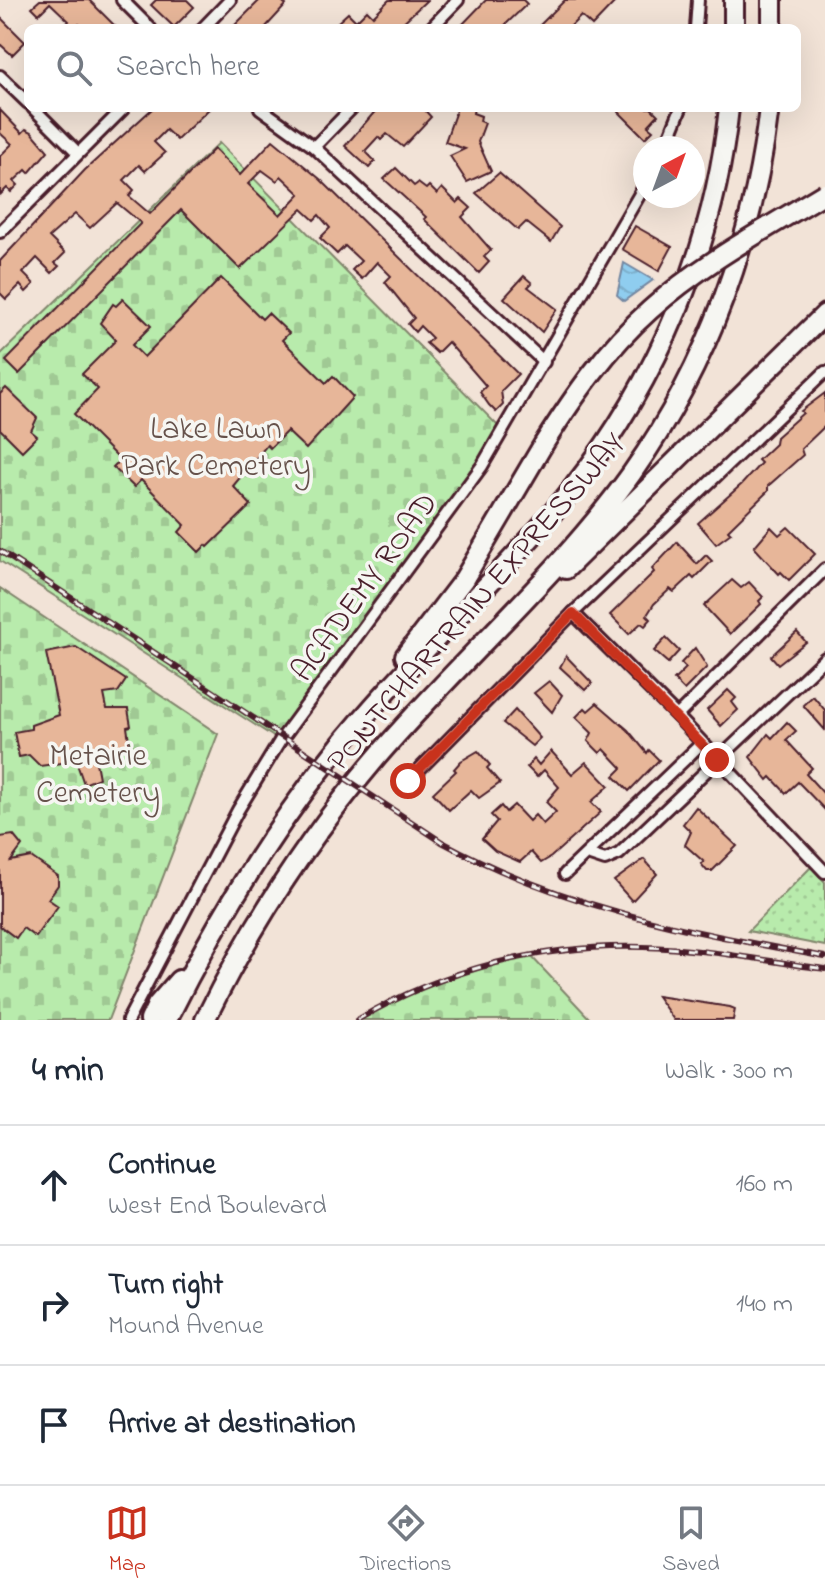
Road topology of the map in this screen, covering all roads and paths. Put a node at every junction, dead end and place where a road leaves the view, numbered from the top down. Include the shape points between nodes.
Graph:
1 (122, 0) edge
2 (230, 0) edge
3 (458, 0) edge
4 (698, 0) edge
5 (734, 0) edge
6 (772, 0) edge
7 (146, 24) edge
8 (207, 24) edge
9 (435, 24) edge
10 (696, 24) edge
11 (734, 24) edge
12 (772, 24) edge
13 (0, 76) edge
14 (24, 99) edge
15 (37, 112) edge
16 (120, 112) edge
17 (266, 112) edge
18 (348, 112) edge
19 (679, 112) edge
20 (728, 112) edge
21 (768, 112) edge
22 (670, 136) edge
23 (314, 147) junction
24 (78, 153) junction
25 (825, 193) edge
26 (633, 206) edge
27 (0, 232) edge
28 (825, 314) edge
29 (825, 326) edge
30 (796, 345) junction
31 (544, 362) junction
32 (825, 372) edge
33 (825, 569) edge
34 (573, 613) junction
35 (825, 658) edge
36 (426, 704) junction
37 (371, 709) junction
38 (677, 716) junction
39 (701, 744) junction
40 (717, 760) junction
41 (408, 781) dead end
42 (587, 854) junction
43 (825, 872) edge
44 (565, 874) dead end
45 (197, 960) junction
46 (128, 1020) edge
47 (150, 1020) edge
48 (167, 1020) edge
49 (205, 1020) edge

1 - 7 street
2 - 8 street
3 - 9 street
4 - 10 street
5 - 11 highway
6 - 12 highway
13 - 14 street
15 - 24 street
16 - 24 street
17 - 23 street
18 - 23 street
19 - 22 street
20 - 37 highway, PONTCHARTRAIN EXPRESSWAY via 703,242 656,359 628,409 561,501
21 - 36 highway, PONTCHARTRAIN EXPRESSWAY via 744,238 713,328 685,388 605,506
23 - 31 street
24 - 27 street
25 - 37 highway, bridge via 723,255 650,309 577,392 464,579
26 - 31 street, ACADEMY ROAD
28 - 30 highway
29 - 30 highway
30 - 36 highway
31 - 46 street, ACADEMY ROAD via 432,538 280,741
32 - 34 street
33 - 38 street
34 - 38 street
34 - 41 street
35 - 40 street
36 - 49 highway, PONTCHARTRAIN EXPRESSWAY via 334,811 291,872
37 - 45 highway, PONTCHARTRAIN EXPRESSWAY via 303,795
38 - 39 street
39 - 40 street
39 - 42 street
40 - 42 street via 619,854 605,860
40 - 43 street
42 - 44 street
45 - 47 highway
45 - 48 highway, PONTCHARTRAIN EXPRESSWAY

